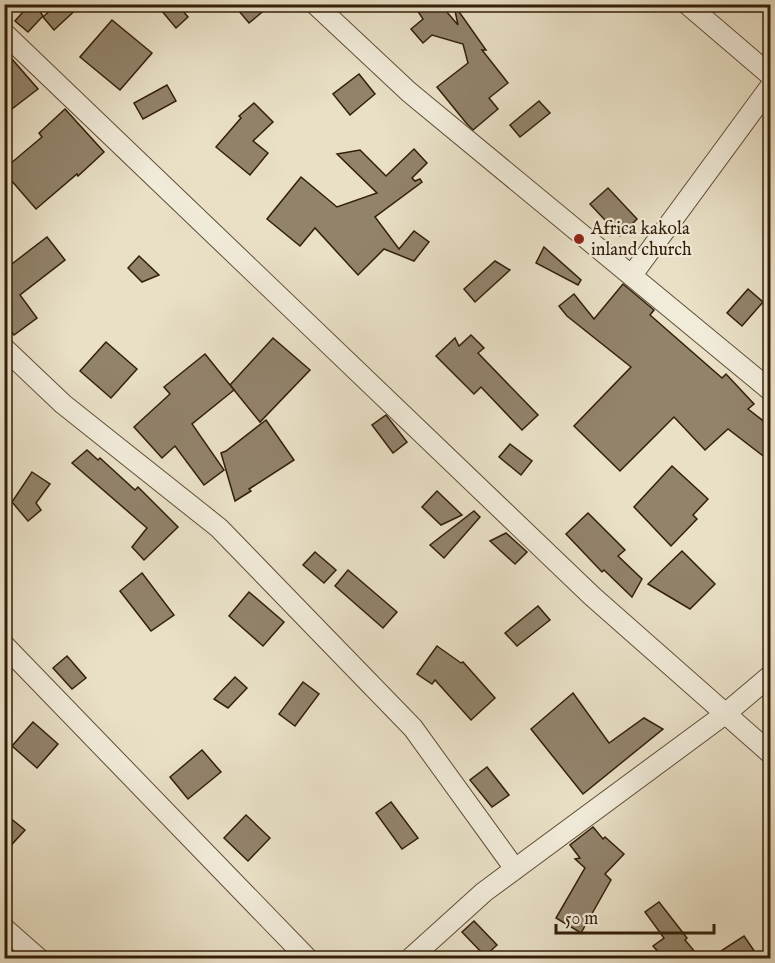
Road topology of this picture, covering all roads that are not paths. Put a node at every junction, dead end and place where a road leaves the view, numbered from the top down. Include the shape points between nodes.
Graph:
1 (315, 4) edge
2 (687, 4) edge
3 (4, 33) edge
4 (771, 75) edge
5 (771, 87) edge
6 (632, 275) junction
7 (4, 348) edge
8 (771, 390) edge
9 (4, 645) edge
10 (771, 676) edge
11 (724, 714) junction
12 (771, 753) edge
13 (515, 869) junction
14 (4, 928) edge
15 (38, 958) edge
16 (307, 958) edge
17 (411, 958) edge

1 - 6 street via 409,92
2 - 4 street
3 - 11 street via 592,596
5 - 6 street
6 - 8 street
7 - 13 street via 63,404 219,528 413,728
9 - 16 street
10 - 11 street
11 - 12 street
11 - 13 street
13 - 17 street
14 - 15 street

